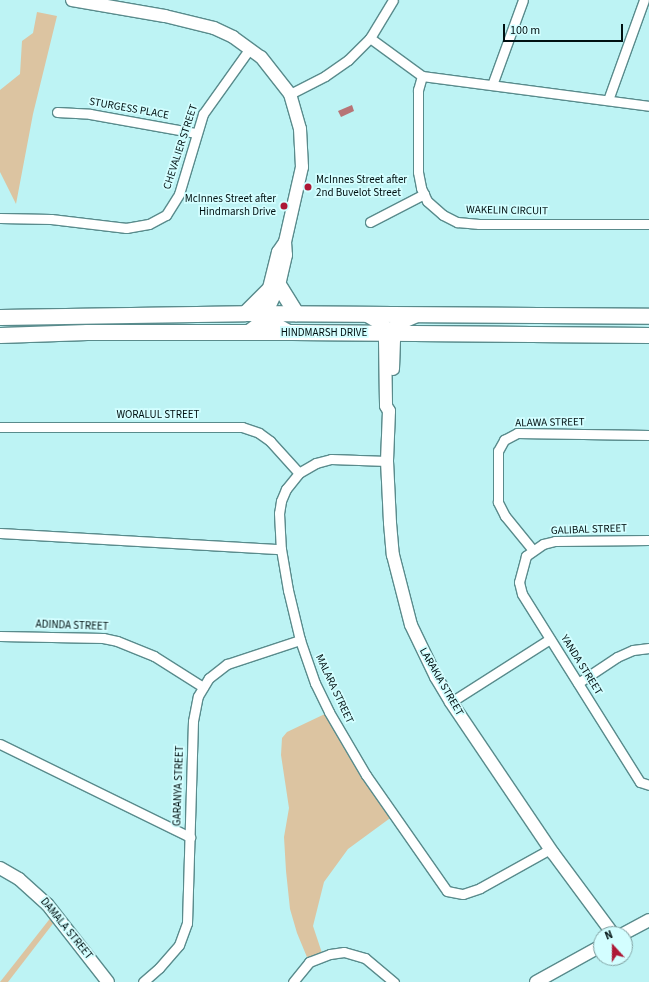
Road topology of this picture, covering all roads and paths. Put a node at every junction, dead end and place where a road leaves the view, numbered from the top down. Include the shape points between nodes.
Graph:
1 (72, 0) edge
2 (394, 0) edge
3 (523, 0) edge
4 (644, 0) edge
5 (370, 38) junction
6 (250, 48) junction
7 (422, 76) junction
8 (492, 85) junction
9 (290, 94) junction
10 (608, 100) junction
11 (649, 106) edge
12 (57, 112) dead end
13 (196, 133) junction
14 (424, 194) junction
15 (0, 218) edge
16 (370, 222) dead end
17 (649, 224) edge
18 (274, 287) junction
19 (245, 312) junction
20 (268, 312) junction
21 (296, 313) junction
22 (363, 314) junction
23 (422, 314) junction
24 (0, 316) edge
25 (649, 316) edge
26 (247, 332) junction
27 (292, 332) junction
28 (389, 333) junction
29 (0, 335) edge
30 (649, 335) edge
31 (0, 427) edge
32 (649, 435) edge
33 (387, 461) junction
34 (299, 473) junction
35 (0, 533) edge
36 (649, 540) edge
37 (280, 549) junction
38 (532, 550) junction
39 (0, 636) edge
40 (550, 639) junction
41 (300, 640) junction
42 (649, 648) edge
43 (578, 683) junction
44 (203, 687) junction
45 (452, 702) junction
46 (0, 744) edge
47 (649, 784) edge
48 (190, 837) junction
49 (550, 849) junction
50 (0, 868) edge
51 (584, 896) junction
52 (649, 920) edge
53 (599, 926) edge
54 (607, 926) edge
55 (633, 929) edge
56 (593, 950) edge
57 (389, 981) edge
58 (108, 982) edge
59 (143, 982) edge
60 (293, 982) edge
61 (536, 982) edge

1 - 6 street via 192,22 226,34
2 - 5 street
3 - 8 street
4 - 10 street
5 - 7 street
5 - 9 street via 348,60 325,76
6 - 9 street via 272,68
6 - 13 street, CHEVALIER STREET via 211,99
7 - 8 street
7 - 14 street, WAKELIN CIRCUIT via 418,90 417,148 418,172
8 - 10 street
9 - 18 street via 300,128 302,167 285,242 286,255
10 - 11 street
12 - 13 street, STURGESS PLACE via 90,114
13 - 15 street, CHEVALIER STREET via 179,194 172,208 166,215 149,224 126,228 51,220
14 - 16 street
14 - 17 street, WAKELIN CIRCUIT via 443,215 465,224
18 - 19 main road
18 - 20 street
18 - 21 main road
19 - 20 main road, HINDMARSH DRIVE
19 - 24 main road, HINDMARSH DRIVE
20 - 21 main road, HINDMARSH DRIVE
20 - 26 street via 257,326
20 - 27 street via 271,321
21 - 22 main road, HINDMARSH DRIVE
22 - 23 main road, HINDMARSH DRIVE
22 - 28 street via 386,327
23 - 25 main road, HINDMARSH DRIVE
23 - 28 street via 400,322
26 - 27 main road, HINDMARSH DRIVE
26 - 29 main road, HINDMARSH DRIVE
27 - 28 main road, HINDMARSH DRIVE
28 - 30 main road, HINDMARSH DRIVE
28 - 33 street, LARAKIA STREET via 385,340 390,392 386,406 389,411
31 - 34 street, WORALUL STREET via 242,427 259,433 270,441
32 - 38 street, ALAWA STREET via 517,433 504,440 498,451 498,502
33 - 34 street, MALARA STREET via 331,459
33 - 45 street, LARAKIA STREET via 393,555 404,599 422,651
34 - 37 street, MALARA STREET via 286,489 281,502
35 - 37 street
36 - 38 street, GALIBAL STREET via 555,541
37 - 41 street, MALARA STREET
38 - 40 street, YANDA STREET via 522,566 519,582 522,594
39 - 44 street, ADINDA STREET via 103,638 117,641 154,656
40 - 43 street, YANDA STREET
40 - 45 street
41 - 44 street, GARANYA STREET via 227,664
41 - 49 street, MALARA STREET via 329,712 366,775 447,891 463,894 480,888
42 - 43 street via 633,650 617,657
43 - 47 street, YANDA STREET via 640,782
44 - 48 street, GARANYA STREET via 193,721
45 - 49 street, LARAKIA STREET
46 - 48 street
48 - 59 street, GARANYA STREET via 187,923 179,945
49 - 51 street, LARAKIA STREET
50 - 58 street, DAMALA STREET via 19,879 47,904
51 - 53 street, LARAKIA STREET via 584,902
51 - 54 street, LARAKIA STREET
52 - 55 street
56 - 61 street
57 - 60 street via 365,958 337,952 309,962

